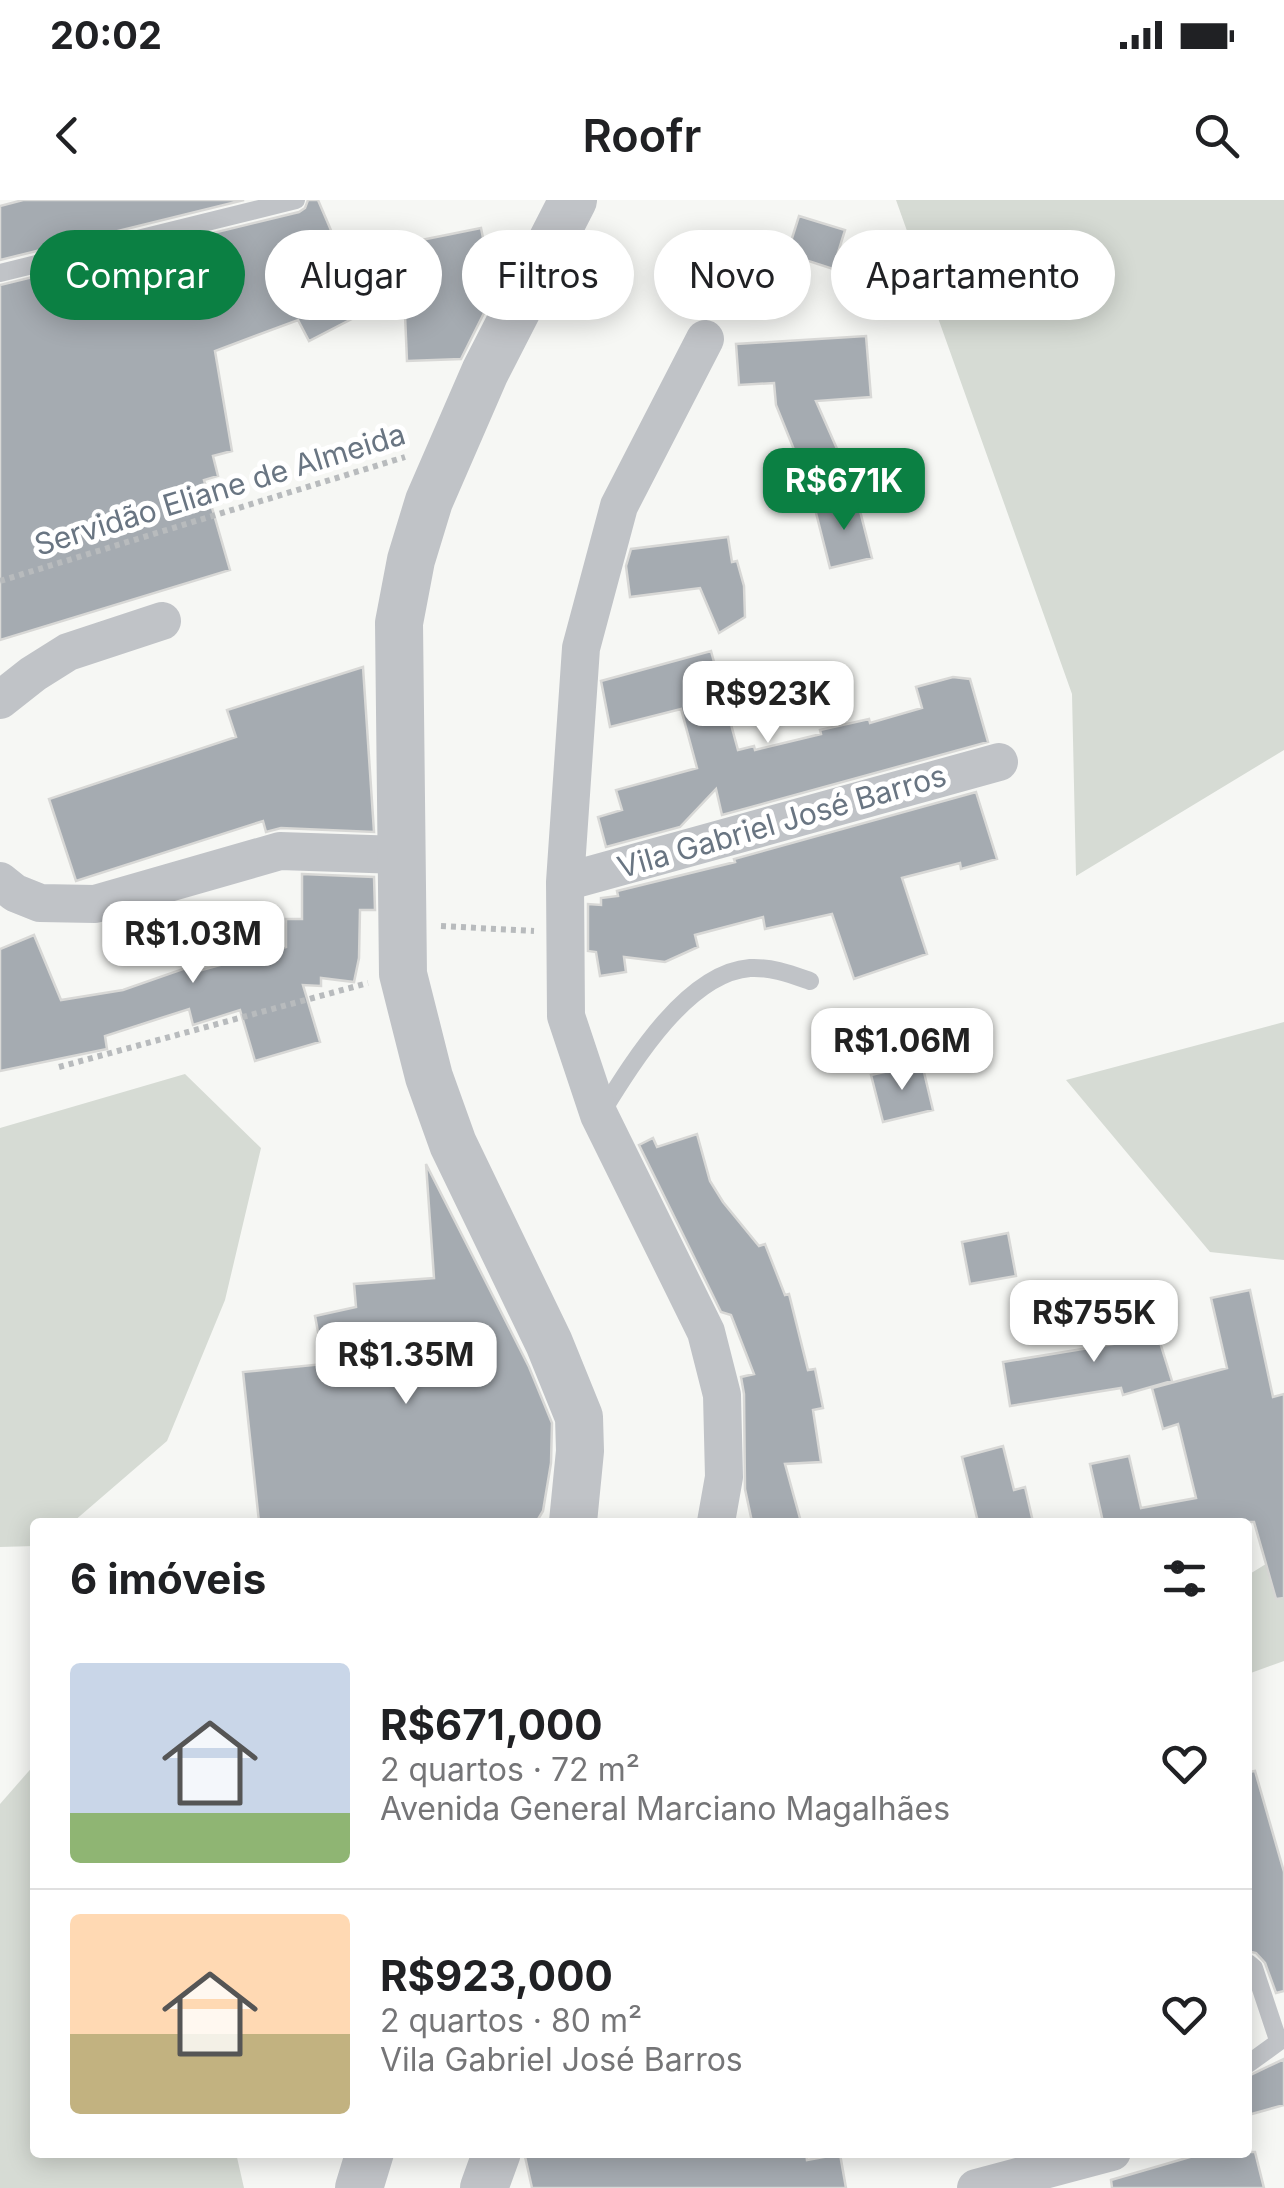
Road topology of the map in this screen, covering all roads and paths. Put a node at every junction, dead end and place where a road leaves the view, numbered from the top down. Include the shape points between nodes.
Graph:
1 (296, 200) edge
2 (572, 200) edge
3 (0, 273) edge
4 (705, 339) dead end
5 (454, 442) junction
6 (0, 581) edge
7 (162, 621) dead end
8 (0, 700) edge
9 (999, 762) dead end
10 (400, 855) junction
11 (0, 881) edge
12 (564, 882) junction
13 (401, 924) junction
14 (565, 932) junction
15 (403, 974) junction
16 (810, 981) dead end
17 (60, 1067) dead end
18 (599, 1115) junction
19 (573, 1518) edge
20 (717, 1518) edge
21 (1252, 1966) edge
22 (1281, 2039) edge
23 (1252, 2061) edge
24 (368, 2158) edge
25 (495, 2158) edge
26 (1089, 2158) edge
27 (359, 2188) edge
28 (484, 2188) edge
29 (976, 2188) edge

1 - 3 lane
2 - 5 street
4 - 12 street via 619,506 586,630
5 - 6 path, Servidão Eliane de Almeida
5 - 10 street via 411,560 399,623
7 - 8 street via 68,652
9 - 12 street, Vila Gabriel José Barros
10 - 11 street via 280,851 95,904 40,904
10 - 13 street
12 - 14 street
13 - 14 path
13 - 15 street
14 - 18 street via 566,1016
15 - 17 path
15 - 19 street via 428,1077 454,1144 550,1343 578,1417
16 - 18 lane via 747,968 711,980 639,1054
18 - 20 street via 706,1332 722,1395 724,1477
21 - 22 lane
22 - 23 lane
24 - 27 street
25 - 28 street
26 - 29 street

